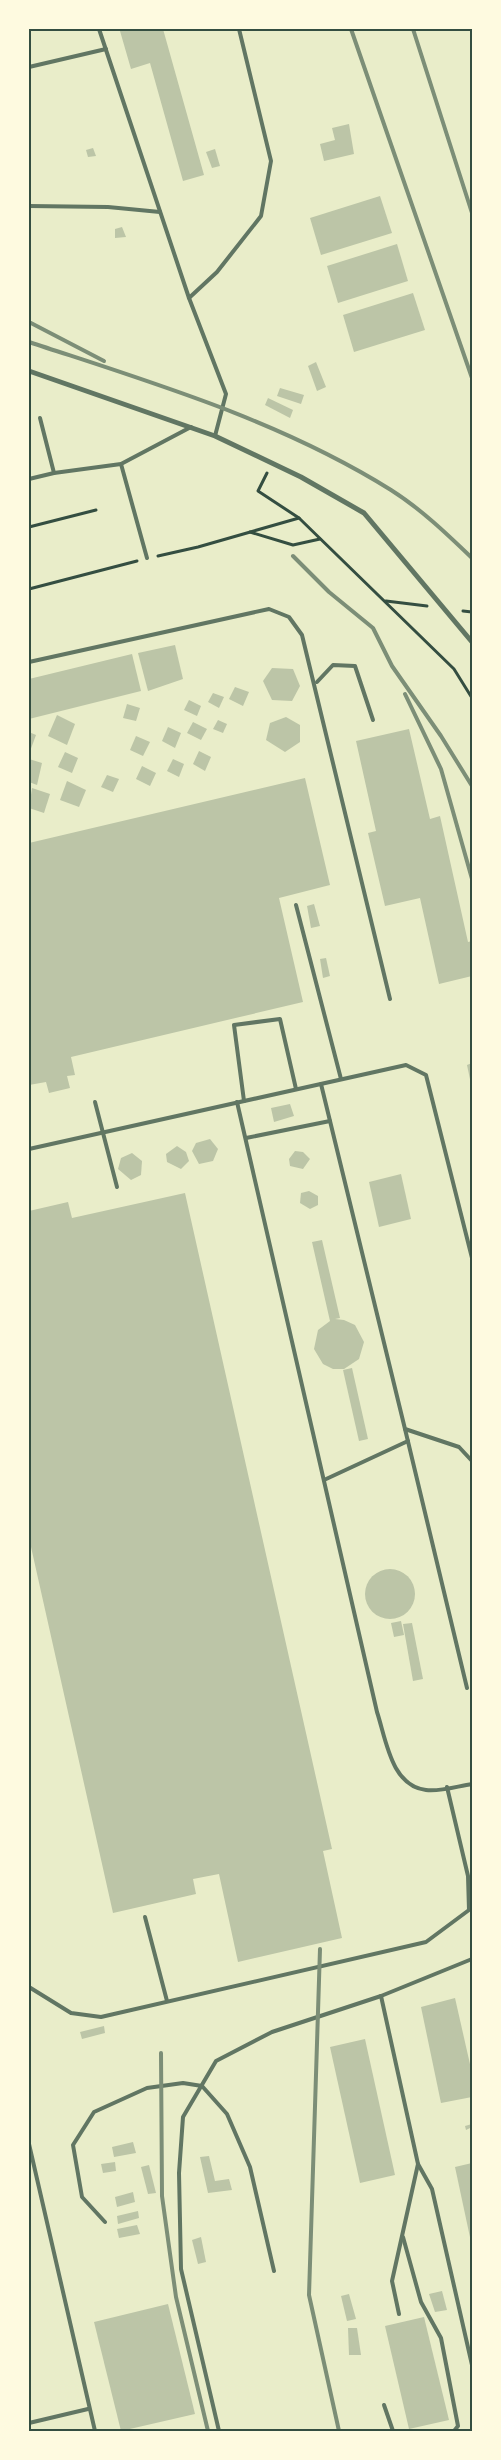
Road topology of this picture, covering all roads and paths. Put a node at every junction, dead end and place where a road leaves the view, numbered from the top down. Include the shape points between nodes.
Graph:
1 (99, 29) edge
2 (239, 29) edge
3 (106, 49) junction
4 (29, 67) edge
5 (29, 206) edge
6 (160, 212) junction
7 (189, 298) junction
8 (29, 371) edge
9 (40, 418) dead end
10 (191, 426) junction
11 (215, 436) junction
12 (120, 464) junction
13 (271, 464) junction
14 (54, 474) junction
15 (29, 479) edge
16 (96, 510) dead end
17 (299, 518) junction
18 (29, 527) edge
19 (249, 532) junction
20 (320, 539) junction
21 (148, 558) junction
22 (29, 589) edge
23 (472, 642) edge
24 (29, 662) edge
25 (317, 682) dead end
26 (472, 698) edge
27 (373, 720) dead end
28 (296, 905) dead end
29 (390, 999) dead end
30 (341, 1079) junction
31 (321, 1084) junction
32 (296, 1089) junction
33 (244, 1101) junction
34 (95, 1102) dead end
35 (237, 1102) junction
36 (330, 1121) junction
37 (104, 1132) junction
38 (246, 1138) junction
39 (29, 1149) edge
40 (117, 1187) dead end
41 (472, 1258) edge
42 (405, 1430) junction
43 (408, 1441) junction
44 (472, 1461) edge
45 (324, 1480) junction
46 (467, 1688) dead end
47 (472, 1784) edge
48 (447, 1787) junction
49 (145, 1917) dead end
50 (472, 1959) edge
51 (29, 1987) edge
52 (381, 1996) junction
53 (166, 2001) junction
54 (202, 2086) junction
55 (29, 2144) edge
56 (418, 2164) junction
57 (105, 2222) dead end
58 (402, 2234) junction
59 (274, 2271) dead end
60 (399, 2314) dead end
61 (472, 2365) edge
62 (384, 2405) dead end
63 (88, 2409) junction
64 (29, 2423) edge
65 (95, 2431) edge
66 (219, 2431) edge
67 (393, 2431) edge
68 (454, 2431) edge

1 - 3 lane
2 - 7 lane via 271,161 261,216 217,272
3 - 4 lane
3 - 6 lane
5 - 6 lane via 108,207
6 - 7 lane
7 - 11 lane via 226,394
8 - 10 street
9 - 14 lane
10 - 11 street
10 - 12 lane
11 - 13 street
12 - 14 lane
12 - 21 lane
13 - 17 path via 258,491
13 - 23 street via 364,513
14 - 15 lane
16 - 18 path
17 - 19 path
17 - 20 path
19 - 20 path via 293,544
19 - 21 path
20 - 26 path via 454,669
21 - 22 path
24 - 29 lane via 269,609 289,617 302,635
25 - 27 lane via 333,665 355,666
28 - 30 lane
30 - 31 lane
30 - 41 lane via 406,1065 426,1075
31 - 32 lane
31 - 36 lane
32 - 33 lane
32 - 33 lane via 280,1019 234,1025
33 - 35 lane
34 - 37 lane
35 - 37 lane
35 - 38 lane
36 - 38 lane
36 - 42 lane
37 - 39 lane
37 - 40 lane
38 - 45 lane
42 - 43 lane
42 - 44 lane via 460,1447
43 - 45 lane
43 - 46 lane
45 - 48 lane via 378,1712 396,1769 403,1780 425,1790
47 - 48 lane
48 - 53 lane via 468,1876 469,1910 426,1942
49 - 53 lane
50 - 52 lane
51 - 53 lane via 71,2013 101,2017
52 - 54 lane via 272,2032 216,2060
52 - 56 lane
54 - 57 lane via 183,2083 147,2088 94,2112 73,2145 82,2197
54 - 59 lane via 227,2114 250,2167
54 - 66 lane via 183,2116 179,2174 181,2269
55 - 63 lane
56 - 58 lane
56 - 61 lane via 432,2189
58 - 60 lane via 392,2281
58 - 68 lane via 421,2302 442,2338 458,2426
62 - 67 lane
63 - 64 lane
63 - 65 lane

